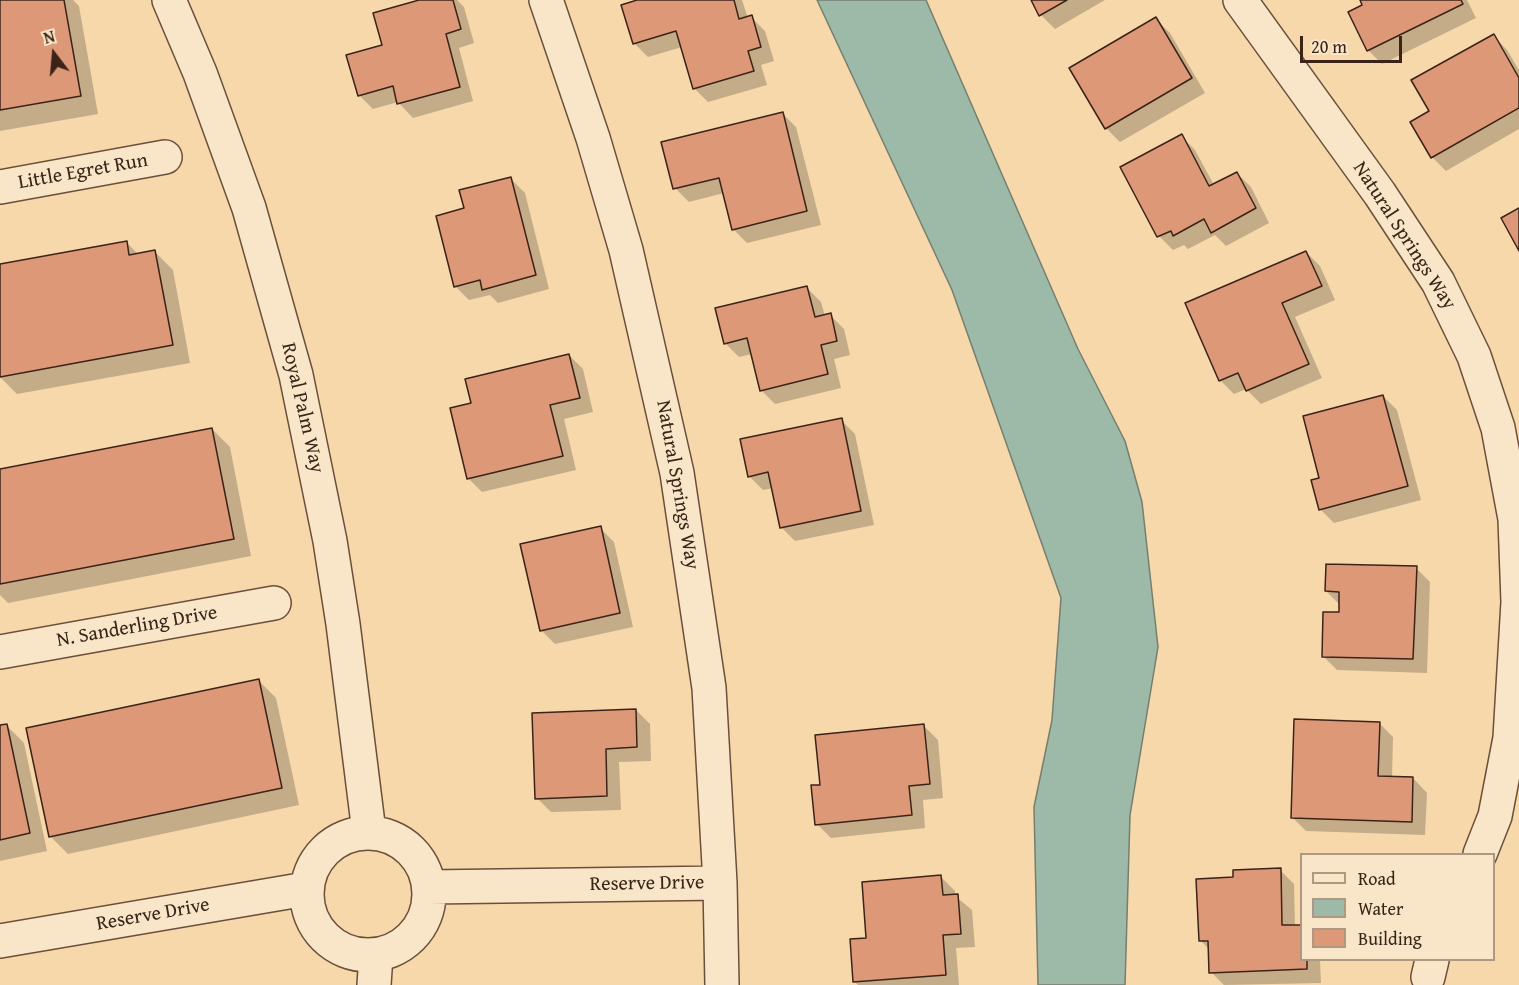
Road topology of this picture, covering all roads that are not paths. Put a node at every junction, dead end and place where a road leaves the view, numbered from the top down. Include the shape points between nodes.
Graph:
1 (169, 0) edge
2 (546, 0) edge
3 (1240, 0) edge
4 (165, 157) dead end
5 (0, 187) edge
6 (274, 603) dead end
7 (0, 652) edge
8 (369, 832) junction
9 (1481, 853) edge
10 (720, 883) junction
11 (429, 887) junction
12 (306, 889) junction
13 (0, 941) edge
14 (375, 970) edge
15 (723, 985) edge

1 - 8 street, Royal Palm Way via 249,207 296,375 339,600
2 - 10 street, Natural Springs Way via 626,250 677,474 709,688
3 - 9 street, Natural Springs Way via 1380,194 1438,282 1474,356 1498,428 1515,519 1518,613 1506,770 1496,816
4 - 5 street, Little Egret Run
6 - 7 street, N. Sanderling Drive
8 - 11 street via 408,846 424,866
8 - 12 street via 348,835 325,849 312,867
10 - 11 street, Reserve Drive
10 - 15 street, Natural Springs Way
11 - 14 street via 423,921 413,936
12 - 13 street, Reserve Drive
12 - 14 street via 308,911 316,927 330,943

